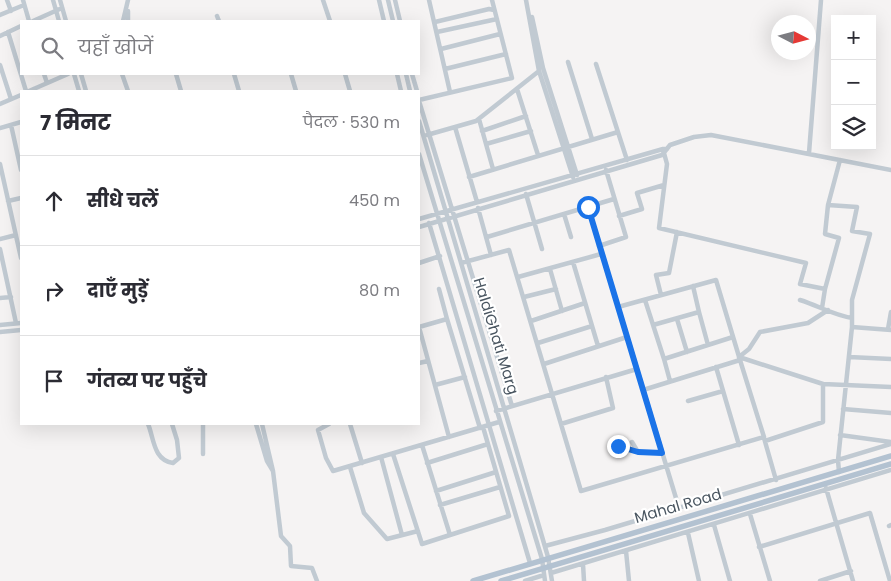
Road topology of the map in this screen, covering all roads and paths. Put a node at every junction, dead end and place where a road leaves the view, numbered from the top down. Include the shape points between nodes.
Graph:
1 (7, 0) edge
2 (53, 0) edge
3 (60, 0) edge
4 (128, 0) edge
5 (379, 0) edge
6 (388, 0) edge
7 (395, 0) edge
8 (429, 0) edge
9 (492, 0) edge
10 (526, 0) edge
11 (821, 0) edge
12 (323, 1) edge
13 (23, 2) edge
14 (62, 8) junction
15 (528, 9) junction
16 (494, 10) junction
17 (11, 11) junction
18 (56, 11) junction
19 (0, 15) edge
20 (496, 19) junction
21 (31, 20) edge
22 (34, 20) edge
23 (59, 20) edge
24 (66, 20) edge
25 (123, 20) edge
26 (128, 20) edge
27 (330, 20) edge
28 (384, 20) edge
29 (393, 20) edge
30 (400, 20) edge
31 (435, 22) junction
32 (20, 26) edge
33 (8, 32) junction
34 (437, 32) junction
35 (500, 34) junction
36 (0, 36) edge
37 (441, 49) junction
38 (20, 52) edge
39 (506, 54) junction
40 (15, 55) junction
41 (568, 62) dead end
42 (596, 64) dead end
43 (0, 65) edge
44 (20, 69) edge
45 (445, 69) junction
46 (539, 71) junction
47 (22, 75) edge
48 (44, 75) edge
49 (66, 75) edge
50 (74, 75) edge
51 (81, 75) edge
52 (124, 75) edge
53 (176, 75) edge
54 (234, 75) edge
55 (291, 75) edge
56 (345, 75) edge
57 (397, 75) edge
58 (406, 75) edge
59 (412, 75) edge
60 (5, 81) junction
61 (0, 84) edge
62 (46, 84) junction
63 (517, 89) junction
64 (28, 90) edge
65 (31, 90) edge
66 (80, 90) edge
67 (86, 90) edge
68 (128, 90) edge
69 (181, 90) edge
70 (239, 90) edge
71 (296, 90) edge
72 (350, 90) edge
73 (401, 90) edge
74 (410, 90) edge
75 (416, 90) edge
76 (450, 92) junction
77 (20, 95) edge
78 (11, 99) junction
79 (420, 100) edge
80 (0, 104) edge
81 (420, 105) edge
82 (526, 116) junction
83 (479, 119) junction
84 (20, 122) edge
85 (420, 123) edge
86 (11, 125) junction
87 (455, 127) junction
88 (0, 128) edge
89 (482, 131) junction
90 (530, 131) junction
91 (618, 132) junction
92 (426, 136) junction
93 (592, 138) junction
94 (486, 144) junction
95 (566, 146) junction
96 (19, 148) edge
97 (665, 151) junction
98 (809, 154) junction
99 (538, 155) junction
100 (420, 157) edge
101 (840, 160) junction
102 (628, 162) junction
103 (0, 167) edge
104 (493, 169) junction
105 (606, 170) junction
106 (891, 170) edge
107 (469, 177) junction
108 (575, 177) junction
109 (664, 185) junction
110 (526, 194) junction
111 (20, 198) edge
112 (614, 199) junction
113 (8, 201) junction
114 (478, 202) junction
115 (828, 205) junction
116 (588, 207) junction
117 (451, 208) junction
118 (478, 208) junction
119 (445, 210) junction
120 (436, 213) junction
121 (564, 214) junction
122 (453, 216) junction
123 (619, 216) junction
124 (447, 218) junction
125 (420, 219) edge
126 (438, 220) junction
127 (20, 222) edge
128 (429, 223) junction
129 (535, 223) junction
130 (14, 224) junction
131 (420, 227) edge
132 (677, 232) junction
133 (16, 235) junction
134 (487, 237) junction
135 (571, 237) dead end
136 (0, 239) edge
137 (599, 246) junction
138 (0, 249) edge
139 (542, 249) dead end
140 (20, 253) edge
141 (602, 254) junction
142 (492, 255) junction
143 (440, 256) junction
144 (468, 261) junction
145 (2, 262) edge
146 (573, 262) junction
147 (420, 263) edge
148 (460, 263) junction
149 (550, 268) junction
150 (518, 277) junction
151 (693, 286) junction
152 (439, 289) dead end
153 (556, 289) junction
154 (825, 289) junction
155 (661, 296) junction
156 (11, 297) junction
157 (524, 297) junction
158 (0, 298) edge
159 (645, 300) junction
160 (800, 300) dead end
161 (585, 303) junction
162 (618, 308) junction
163 (822, 308) junction
164 (562, 310) junction
165 (828, 310) junction
166 (700, 312) junction
167 (891, 312) edge
168 (852, 318) junction
169 (447, 319) junction
170 (677, 319) junction
171 (531, 321) junction
172 (19, 323) edge
173 (0, 325) edge
174 (653, 325) junction
175 (592, 326) junction
176 (852, 327) junction
177 (420, 328) edge
178 (20, 330) edge
179 (889, 330) edge
180 (0, 332) edge
181 (420, 332) edge
182 (627, 337) junction
183 (733, 337) junction
184 (538, 343) junction
185 (708, 345) junction
186 (598, 346) junction
187 (687, 352) junction
188 (849, 357) junction
189 (739, 358) junction
190 (664, 359) junction
191 (891, 359) edge
192 (428, 361) junction
193 (420, 363) edge
194 (544, 364) junction
195 (716, 367) junction
196 (637, 369) junction
197 (465, 377) junction
198 (606, 377) junction
199 (670, 381) junction
200 (823, 384) junction
201 (846, 384) junction
202 (435, 385) junction
203 (891, 387) edge
204 (643, 390) junction
205 (723, 391) junction
206 (553, 393) junction
207 (688, 401) dead end
208 (512, 406) junction
209 (504, 408) junction
210 (843, 409) junction
211 (496, 411) junction
212 (891, 413) edge
213 (499, 422) junction
214 (561, 424) junction
215 (148, 425) edge
216 (172, 425) edge
217 (203, 425) edge
218 (256, 425) edge
219 (262, 425) edge
220 (327, 425) edge
221 (350, 425) edge
222 (490, 425) junction
223 (482, 427) junction
224 (840, 435) junction
225 (449, 437) junction
226 (765, 439) junction
227 (632, 442) dead end
228 (891, 443) edge
229 (488, 444) junction
230 (422, 445) junction
231 (739, 445) junction
232 (618, 446) dead end
233 (638, 452) junction
234 (662, 453) junction
235 (203, 454) dead end
236 (393, 454) junction
237 (891, 456) edge
238 (381, 457) junction
239 (838, 460) junction
240 (362, 463) junction
241 (427, 463) junction
242 (891, 464) edge
243 (666, 466) junction
244 (350, 467) junction
245 (891, 470) edge
246 (273, 471) junction
247 (496, 472) junction
248 (839, 472) junction
249 (776, 480) junction
250 (500, 487) junction
251 (826, 487) junction
252 (436, 491) junction
253 (440, 505) junction
254 (679, 508) junction
255 (750, 514) junction
256 (837, 523) junction
257 (714, 525) junction
258 (418, 531) junction
259 (688, 532) junction
260 (402, 535) junction
261 (450, 535) junction
262 (545, 546) junction
263 (759, 546) junction
264 (626, 551) junction
265 (545, 558) junction
266 (530, 563) junction
267 (583, 564) junction
268 (550, 566) junction
269 (543, 568) junction
270 (851, 571) junction
271 (551, 573) junction
272 (544, 578) edge
273 (317, 581) edge
274 (473, 581) edge
275 (501, 581) edge
276 (525, 581) edge
277 (552, 581) edge
278 (584, 581) edge
279 (629, 581) edge
280 (699, 581) edge
281 (730, 581) edge
282 (770, 581) edge
283 (820, 581) edge
284 (853, 581) edge
285 (890, 581) edge

1 - 17 street
2 - 18 street
3 - 14 street
4 - 25 street
4 - 26 street
5 - 28 street
6 - 29 street
7 - 30 street
8 - 31 street
9 - 16 street
10 - 15 street
11 - 98 street
12 - 27 street
13 - 17 street
13 - 21 street
14 - 18 street
14 - 24 street
15 - 46 street
15 - 95 street
16 - 20 street
16 - 31 street
17 - 19 street
18 - 22 street
18 - 23 street
20 - 34 street
20 - 35 street
31 - 34 street
32 - 33 street
33 - 36 street
33 - 40 street
34 - 37 street
35 - 37 street
35 - 39 street
37 - 45 street
38 - 40 street
39 - 45 street
39 - 76 street via 512,78
40 - 44 street
41 - 93 street
42 - 91 street
43 - 60 street
45 - 76 street
46 - 63 street
46 - 95 street
47 - 64 street
48 - 62 street
49 - 62 street
50 - 66 street
51 - 67 street
52 - 68 street
53 - 69 street
54 - 70 street
55 - 71 street
56 - 72 street
57 - 73 street
58 - 74 street
59 - 75 street
60 - 61 street
60 - 78 street
62 - 65 street
63 - 82 street
63 - 83 street
76 - 79 street
77 - 78 street
78 - 80 street
81 - 92 street
82 - 89 street
82 - 90 street
83 - 87 street
83 - 89 street
84 - 86 street
85 - 92 street, HaldiGhati Marg
86 - 88 street
86 - 96 street
87 - 92 street
87 - 107 street
89 - 94 street
90 - 94 street
90 - 99 street
91 - 93 street
91 - 102 street
92 - 117 street
92 - 119 street, HaldiGhati Marg
93 - 95 street
94 - 104 street
95 - 99 street
95 - 108 street
97 - 98 street via 670,145 711,134
97 - 102 street
97 - 109 street
98 - 101 street
99 - 104 street
100 - 120 street, HaldiGhati Marg
101 - 106 street
101 - 115 street
102 - 105 street
102 - 108 street
103 - 113 street
104 - 107 street
105 - 108 street
105 - 112 street
107 - 114 street
108 - 110 street
108 - 114 street
109 - 123 street via 637,193 642,209
109 - 132 street via 659,228
110 - 118 street
110 - 129 street
111 - 113 street
112 - 116 street
112 - 123 street
113 - 130 street
114 - 117 street
115 - 154 street via 825,234 840,238
115 - 168 street via 856,207 852,231 870,234 852,300
116 - 121 street
116 - 137 street
117 - 119 street
117 - 122 street
118 - 122 street
118 - 134 street
119 - 120 street
119 - 124 street, HaldiGhati Marg
120 - 125 street
120 - 126 street, HaldiGhati Marg
121 - 129 street
121 - 135 street
122 - 124 street
122 - 144 street
123 - 137 street via 625,239
124 - 126 street
124 - 148 street, HaldiGhati Marg
126 - 128 street
126 - 211 street, HaldiGhati Marg
127 - 130 street
128 - 131 street
128 - 143 street
129 - 134 street
129 - 139 street
130 - 133 street
132 - 154 street via 806,263 800,284
132 - 155 street via 669,273 656,275
133 - 136 street
133 - 140 street
134 - 142 street
137 - 141 street
138 - 145 street
141 - 146 street
141 - 162 street
142 - 144 street
142 - 150 street via 509,250
143 - 147 street
143 - 222 street
144 - 148 street
144 - 208 street
145 - 156 street
146 - 149 street
146 - 161 street
148 - 209 street, HaldiGhati Marg
149 - 150 street
149 - 153 street
150 - 157 street
151 - 155 street
151 - 166 street
151 - 183 street via 716,280
152 - 169 street
153 - 157 street
153 - 164 street
154 - 163 street
155 - 159 street
156 - 158 street
156 - 172 street
157 - 171 street
159 - 162 street
159 - 174 street
160 - 163 street
161 - 164 street
161 - 175 street
162 - 182 street
163 - 165 street
164 - 171 street
165 - 168 street via 834,316
165 - 189 street via 808,323 760,332
166 - 170 street
166 - 185 street
167 - 179 street
168 - 176 street
169 - 177 street
169 - 197 street
170 - 174 street
170 - 187 street
171 - 184 street
172 - 173 street
174 - 190 street
175 - 184 street
175 - 186 street
176 - 179 street
176 - 188 street
178 - 180 street
181 - 192 street
182 - 186 street
182 - 196 street
183 - 185 street
183 - 189 street
184 - 194 street
185 - 187 street
186 - 194 street
187 - 190 street
188 - 191 street
188 - 201 street
189 - 195 street
189 - 200 street
189 - 226 street
190 - 199 street
192 - 193 street
192 - 202 street
194 - 206 street
195 - 199 street
195 - 205 street
196 - 198 street
196 - 204 street
197 - 202 street
197 - 223 street
198 - 206 street
198 - 214 street via 614,408
199 - 204 street
200 - 201 street
200 - 226 street via 823,422
201 - 203 street
201 - 210 street
202 - 225 street
204 - 234 street
205 - 207 street
205 - 231 street
206 - 208 street
206 - 214 street
208 - 209 street
209 - 211 street
209 - 262 street, HaldiGhati Marg
210 - 212 street
210 - 224 street
211 - 213 street, HaldiGhati Marg
213 - 222 street
213 - 265 street, HaldiGhati Marg
214 - 243 street via 580,491
215 - 216 street via 156,452 173,463 179,458 178,440
217 - 235 street
218 - 246 street
219 - 246 street
220 - 244 street via 318,430 333,472
221 - 240 street
222 - 223 street
222 - 266 street
223 - 225 street
223 - 229 street
224 - 228 street
224 - 239 street
225 - 230 street
226 - 231 street
226 - 249 street
227 - 233 street
228 - 239 street
229 - 241 street
229 - 247 street
230 - 236 street
230 - 241 street
231 - 243 street
232 - 233 street
233 - 234 street
234 - 243 street
236 - 238 street
236 - 258 street
237 - 248 main road, Mahal Road
238 - 240 street
238 - 260 street
239 - 248 street
239 - 249 street
240 - 244 street
241 - 252 street
242 - 251 main road, Mahal Road
243 - 254 street
244 - 260 street via 364,513 387,539
245 - 251 street
246 - 273 street via 280,536 290,546 291,566 312,568
247 - 250 street
247 - 252 street
248 - 265 main road, Mahal Road
249 - 254 street
250 - 253 street
250 - 261 street via 509,516
251 - 255 street
251 - 256 street
251 - 268 main road, Mahal Road
252 - 253 street
253 - 261 street
254 - 262 street
255 - 257 street
255 - 263 street
256 - 263 street
256 - 270 street
256 - 285 street via 870,513
257 - 259 street
257 - 281 street
258 - 260 street
258 - 261 street via 422,544
259 - 264 street
259 - 280 street
262 - 265 street, HaldiGhati Marg
263 - 282 street
264 - 267 street
264 - 279 street
265 - 266 main road, Mahal Road
265 - 268 street
265 - 269 street
266 - 274 main road, Mahal Road
267 - 271 street
267 - 278 street
268 - 269 main road, Mahal Road
268 - 271 street
269 - 272 street
269 - 275 main road, Mahal Road
270 - 283 street
270 - 284 street
271 - 277 street
272 - 276 street

